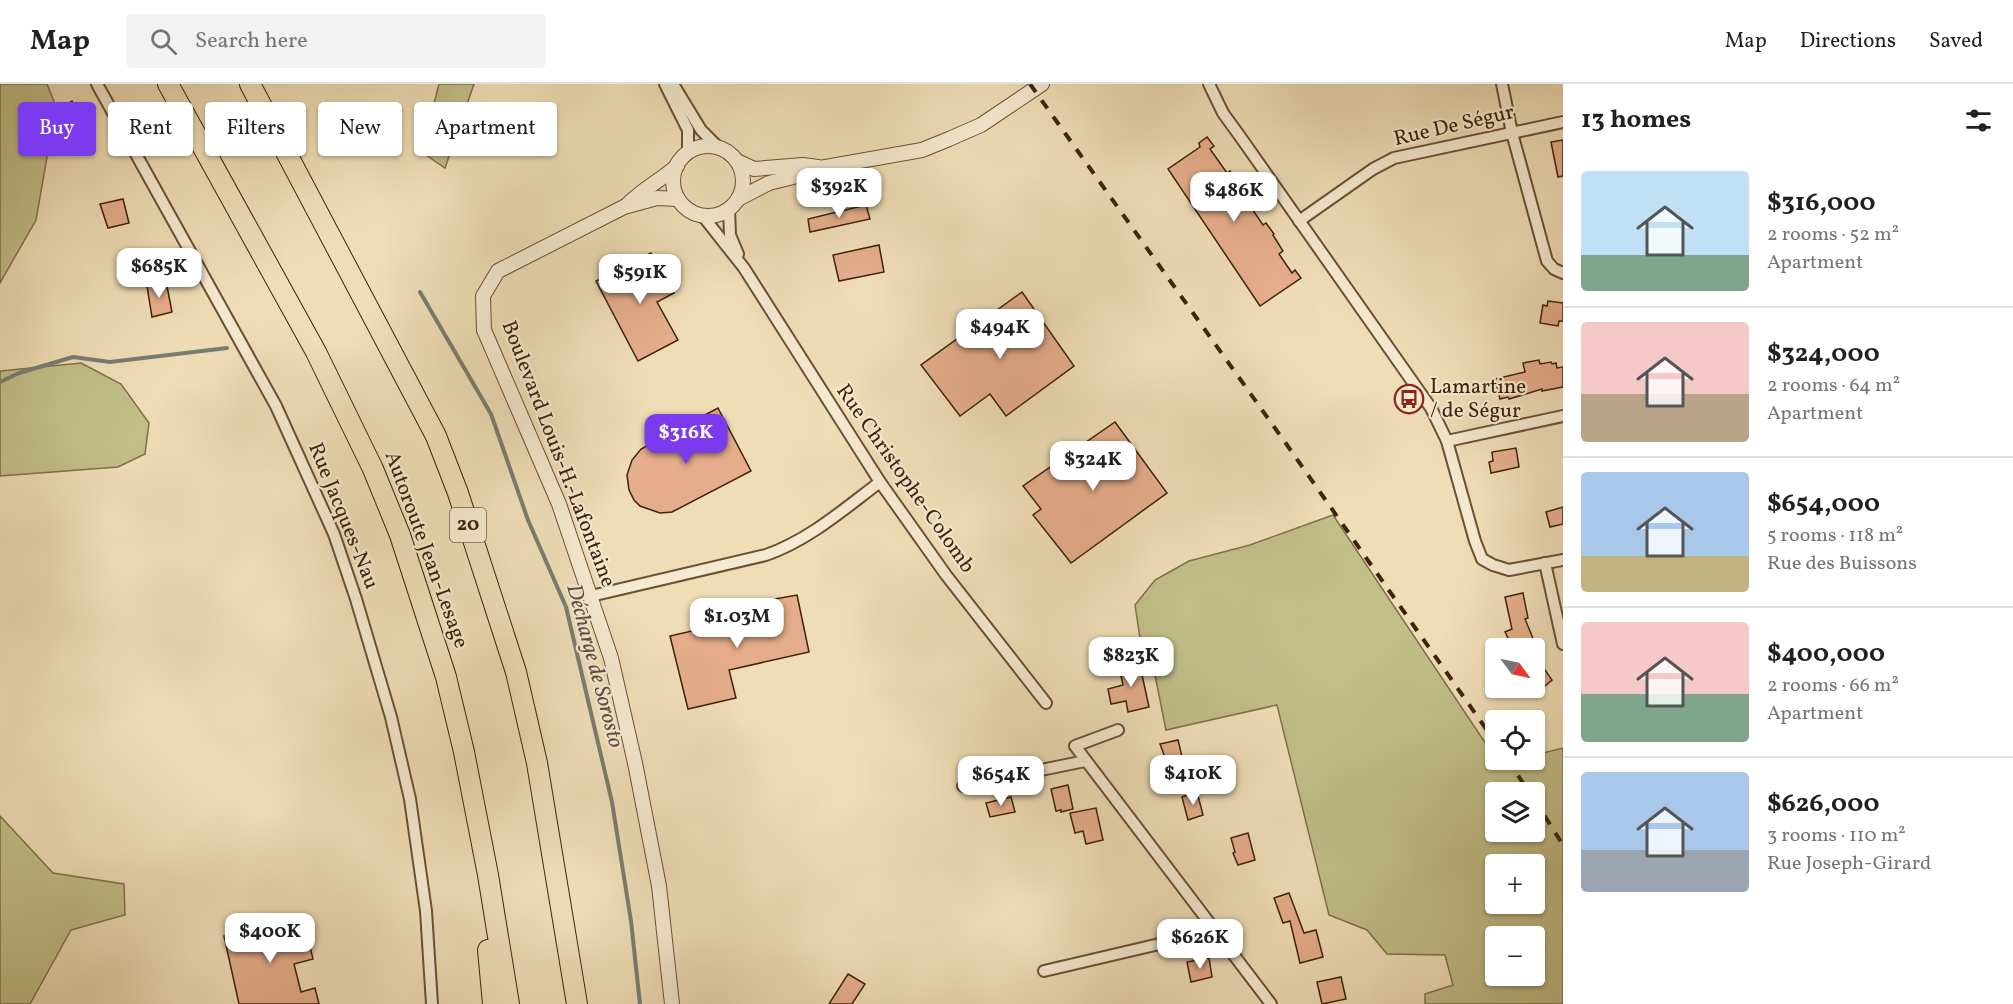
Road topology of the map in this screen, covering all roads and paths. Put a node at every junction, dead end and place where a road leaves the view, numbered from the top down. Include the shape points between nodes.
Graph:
1 (97, 84) edge
2 (168, 84) edge
3 (250, 84) edge
4 (665, 84) edge
5 (673, 84) edge
6 (1042, 84) edge
7 (1209, 84) edge
8 (1502, 84) edge
9 (1563, 122) edge
10 (1512, 133) junction
11 (718, 147) junction
12 (688, 153) junction
13 (737, 160) junction
14 (677, 166) junction
15 (820, 168) junction
16 (678, 199) junction
17 (733, 204) junction
18 (624, 207) junction
19 (702, 215) junction
20 (1299, 221) junction
21 (744, 268) junction
22 (1563, 273) edge
23 (1563, 416) edge
24 (1447, 441) junction
25 (880, 482) junction
26 (1563, 560) edge
27 (1545, 563) junction
28 (591, 596) junction
29 (1563, 644) edge
30 (1046, 704) dead end
31 (1119, 730) dead end
32 (1085, 761) junction
33 (537, 764) junction
34 (963, 786) dead end
35 (479, 831) junction
36 (1215, 931) junction
37 (1044, 971) dead end
38 (432, 1004) edge
39 (493, 1004) edge
40 (509, 1004) edge
41 (577, 1004) edge
42 (590, 1004) edge
43 (672, 1004) edge
44 (1271, 1004) edge

1 - 38 street, Rue Jacques-Nau via 276,406 334,534 391,717 410,799 425,900
2 - 35 highway, Autoroute Jean-Lesage via 316,352 373,469 400,535 446,677
3 - 33 highway, Autoroute Jean-Lesage / 20 via 436,436 516,672
4 - 12 street via 688,130
5 - 11 street via 701,130
6 - 15 street via 981,125 921,150
7 - 20 street via 1224,113
8 - 10 street
9 - 10 street, Rue De Ségur
10 - 20 street, Rue De Ségur via 1394,158
10 - 22 street via 1547,261
11 - 12 street via 698,147
11 - 13 street
12 - 14 street
13 - 15 street via 754,169 803,165
13 - 17 street via 744,179 740,196
14 - 16 street via 673,181
14 - 18 street, Boulevard Louis-H.-Lafontaine
15 - 17 street via 769,183
16 - 18 street, Boulevard Louis-H.-Lafontaine via 657,198
16 - 19 street via 687,209
17 - 19 street via 717,215
17 - 21 street, Rue Christophe-Colomb via 730,235
18 - 28 street, Boulevard Louis-H.-Lafontaine via 498,271 483,296 483,330 559,504
19 - 21 street, Rue Christophe-Colomb
20 - 24 street via 1431,408
21 - 25 street, Rue Christophe-Colomb
23 - 24 street
24 - 27 street via 1482,558 1509,570
25 - 28 street via 786,548
25 - 30 street, Rue Christophe-Colomb
26 - 27 street
27 - 29 street
28 - 43 street, Boulevard Louis-H.-Lafontaine via 635,763 659,886
31 - 32 street via 1075,746
32 - 34 street
32 - 36 street
33 - 41 highway, Autoroute Jean-Lesage / 20
33 - 42 highway via 553,815
35 - 39 highway via 478,857
35 - 40 highway, Autoroute Jean-Lesage
36 - 37 street
36 - 44 street

